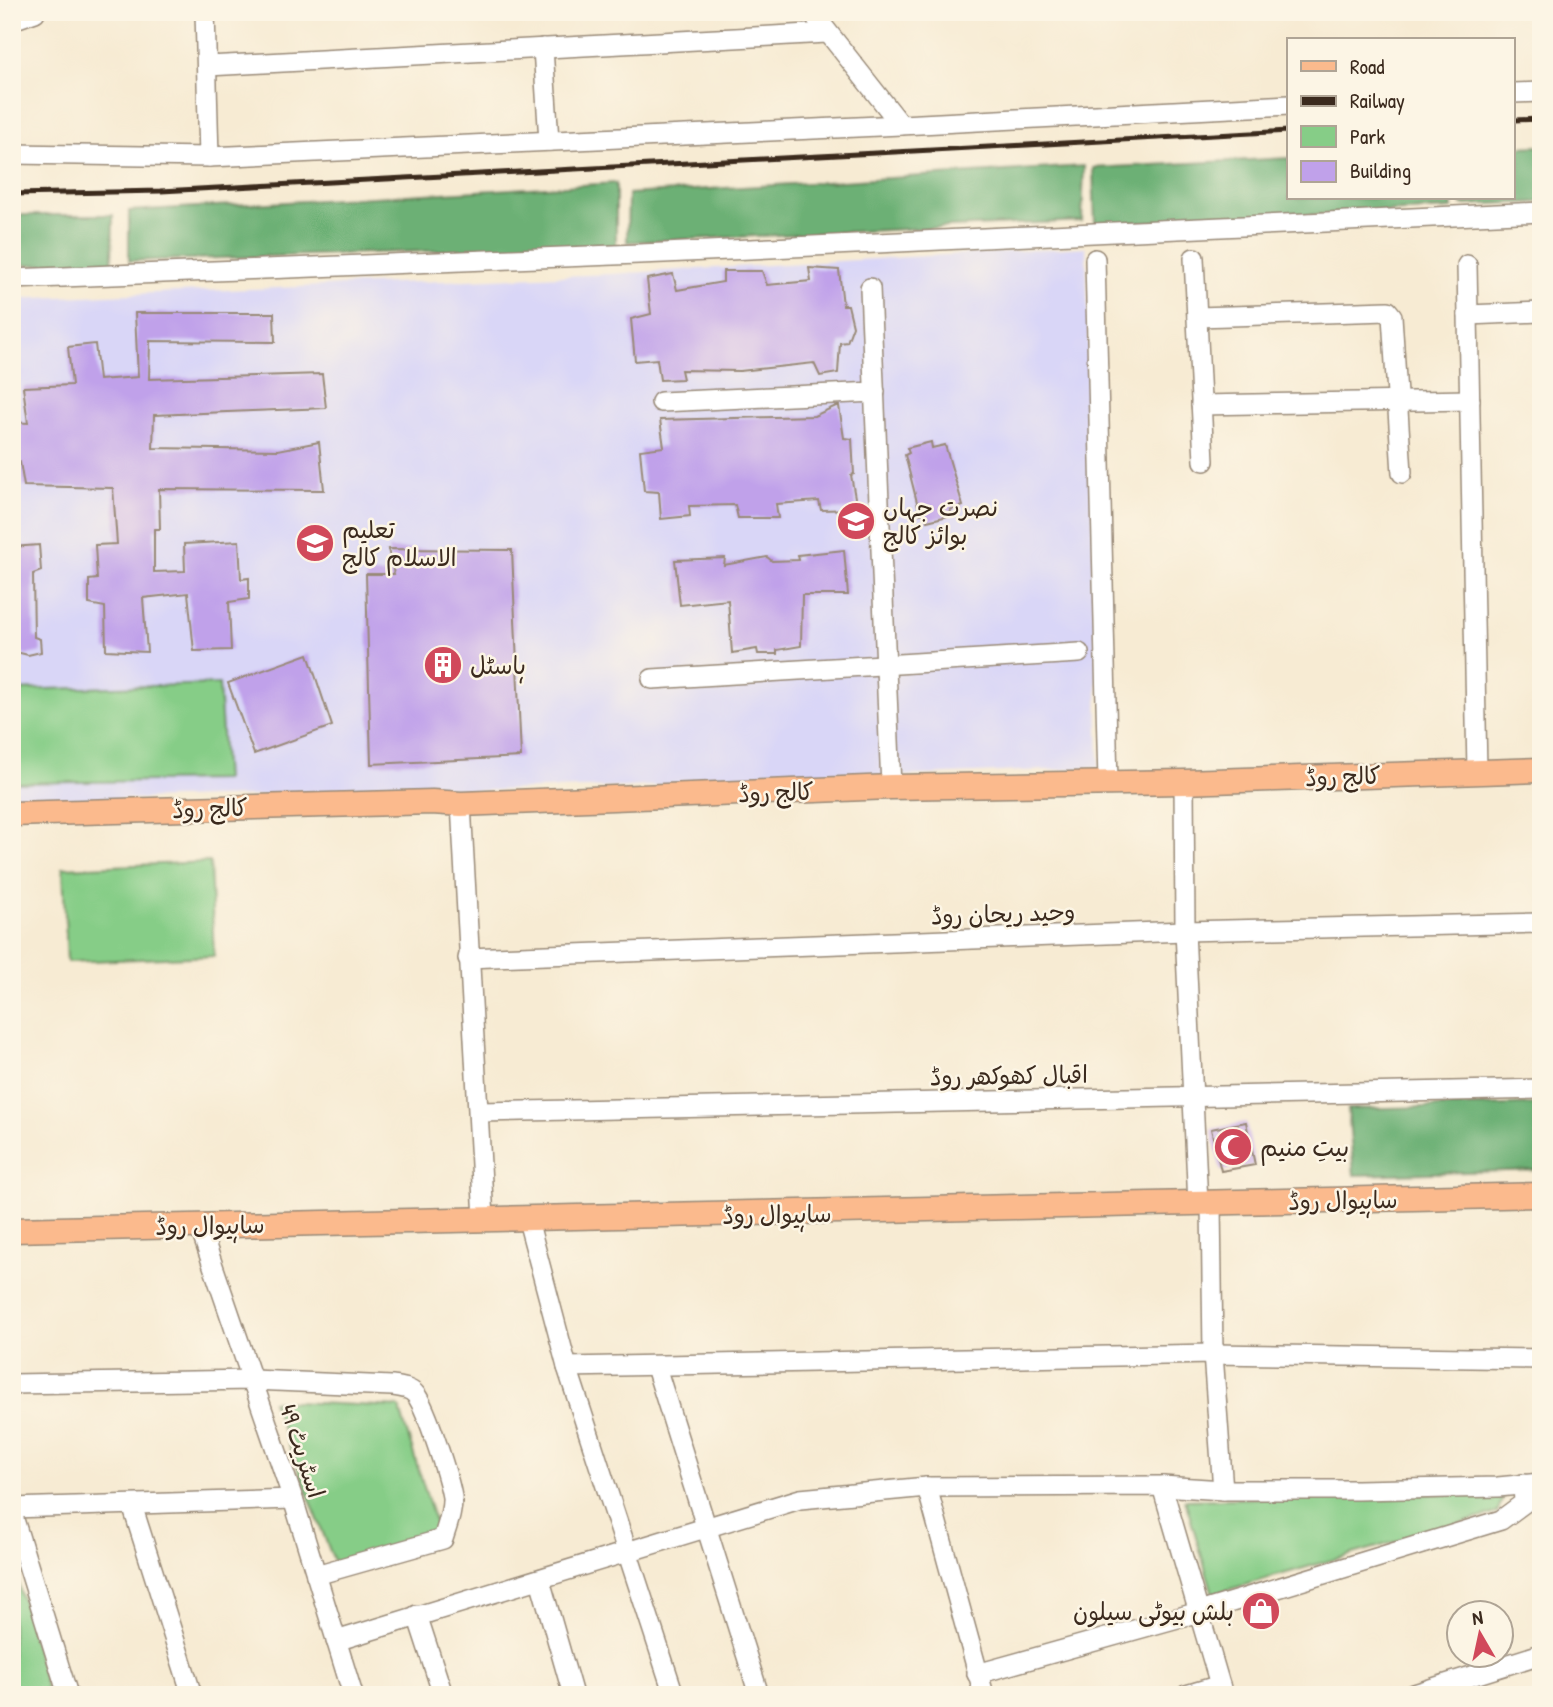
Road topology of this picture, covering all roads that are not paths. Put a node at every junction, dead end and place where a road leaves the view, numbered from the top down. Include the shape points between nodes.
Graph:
1 (36, 12) edge
2 (205, 12) edge
3 (812, 12) edge
4 (12, 20) edge
5 (827, 33) junction
6 (543, 48) junction
7 (208, 66) junction
8 (1541, 92) edge
9 (1514, 93) edge
10 (1287, 105) edge
11 (901, 125) junction
12 (549, 141) junction
13 (12, 154) edge
14 (209, 156) junction
15 (1541, 212) edge
16 (1195, 258) dead end
17 (1095, 259) dead end
18 (1467, 265) dead end
19 (12, 279) edge
20 (870, 288) dead end
21 (1541, 312) edge
22 (1468, 315) junction
23 (1197, 317) junction
24 (875, 392) junction
25 (1470, 400) junction
26 (1398, 401) junction
27 (661, 402) dead end
28 (1201, 405) junction
29 (1203, 461) dead end
30 (1402, 473) dead end
31 (1079, 653) dead end
32 (886, 665) junction
33 (652, 679) dead end
34 (1541, 770) edge
35 (1477, 771) junction
36 (1184, 782) junction
37 (1108, 783) junction
38 (891, 788) junction
39 (461, 804) junction
40 (12, 814) edge
41 (1541, 923) edge
42 (1185, 931) junction
43 (468, 958) junction
44 (1541, 1089) edge
45 (1193, 1095) junction
46 (479, 1112) junction
47 (1541, 1195) edge
48 (1204, 1203) junction
49 (484, 1219) junction
50 (528, 1220) junction
51 (199, 1225) junction
52 (12, 1230) edge
53 (1213, 1354) junction
54 (1541, 1359) edge
55 (567, 1367) junction
56 (656, 1367) junction
57 (253, 1380) junction
58 (12, 1384) edge
59 (1532, 1483) edge
60 (1162, 1486) junction
61 (927, 1487) junction
62 (1223, 1490) junction
63 (293, 1499) junction
64 (132, 1505) junction
65 (12, 1508) edge
66 (12, 1513) edge
67 (707, 1527) junction
68 (629, 1552) junction
69 (316, 1575) junction
70 (540, 1580) junction
71 (1199, 1612) junction
72 (417, 1615) junction
73 (336, 1641) junction
74 (1541, 1654) edge
75 (976, 1674) junction
76 (1222, 1690) edge
77 (68, 1695) edge
78 (192, 1695) edge
79 (353, 1695) edge
80 (443, 1695) edge
81 (573, 1695) edge
82 (674, 1695) edge
83 (759, 1695) edge
84 (984, 1695) edge
85 (1186, 1695) edge
86 (1411, 1695) edge

1 - 4 street
2 - 7 street
3 - 5 street
5 - 6 street
5 - 11 street
6 - 7 street
6 - 12 street
7 - 14 street
8 - 9 street
10 - 11 street
11 - 12 street
12 - 14 street
13 - 14 street
15 - 19 street
16 - 23 street
17 - 37 street
18 - 22 street
20 - 24 street
21 - 22 street
22 - 25 street
23 - 26 street via 1388,311
23 - 28 street
24 - 27 street
24 - 32 street
25 - 26 street
25 - 35 street
26 - 28 street
26 - 30 street
28 - 29 street
31 - 32 street
32 - 33 street
32 - 38 street
34 - 35 main road, کالج روڈ
35 - 36 main road, کالج روڈ
36 - 37 main road, کالج روڈ
36 - 42 street
37 - 38 main road, کالج روڈ
38 - 39 main road, کالج روڈ
39 - 40 main road, کالج روڈ
39 - 43 street
41 - 42 street, وحید ریحان روڈ
42 - 43 street, وحید ریحان روڈ
42 - 45 street
43 - 46 street
44 - 45 street, اقبال کھوکھر روڈ
45 - 46 street, اقبال کھوکھر روڈ
45 - 48 street
46 - 49 street
47 - 48 main road, ساہیوال روڈ
48 - 50 main road, ساہیوال روڈ
48 - 53 street
49 - 50 main road, ساہیوال روڈ
49 - 51 main road, ساہیوال روڈ
50 - 55 street
51 - 52 main road, ساہیوال روڈ
51 - 57 street, اسٹریٹ 49
53 - 54 street
53 - 56 street
53 - 62 street
55 - 56 street
55 - 68 street
56 - 67 street
57 - 58 street
57 - 63 street, اسٹریٹ 49
57 - 69 street via 405,1388 416,1393 429,1423 452,1498 443,1539
59 - 62 street
59 - 71 street via 1524,1503 1501,1520
60 - 61 street
60 - 62 street
60 - 71 street
61 - 67 street via 800,1499
61 - 75 street
63 - 64 street
63 - 69 street, اسٹریٹ 49
64 - 65 street
64 - 78 street
66 - 77 street
67 - 68 street
67 - 83 street
68 - 70 street
68 - 82 street
69 - 73 street, اسٹریٹ 49
70 - 72 street
70 - 81 street
71 - 75 street
71 - 76 street
72 - 73 street
72 - 80 street
73 - 79 street, اسٹریٹ 49
74 - 86 street
75 - 84 street
76 - 85 street

